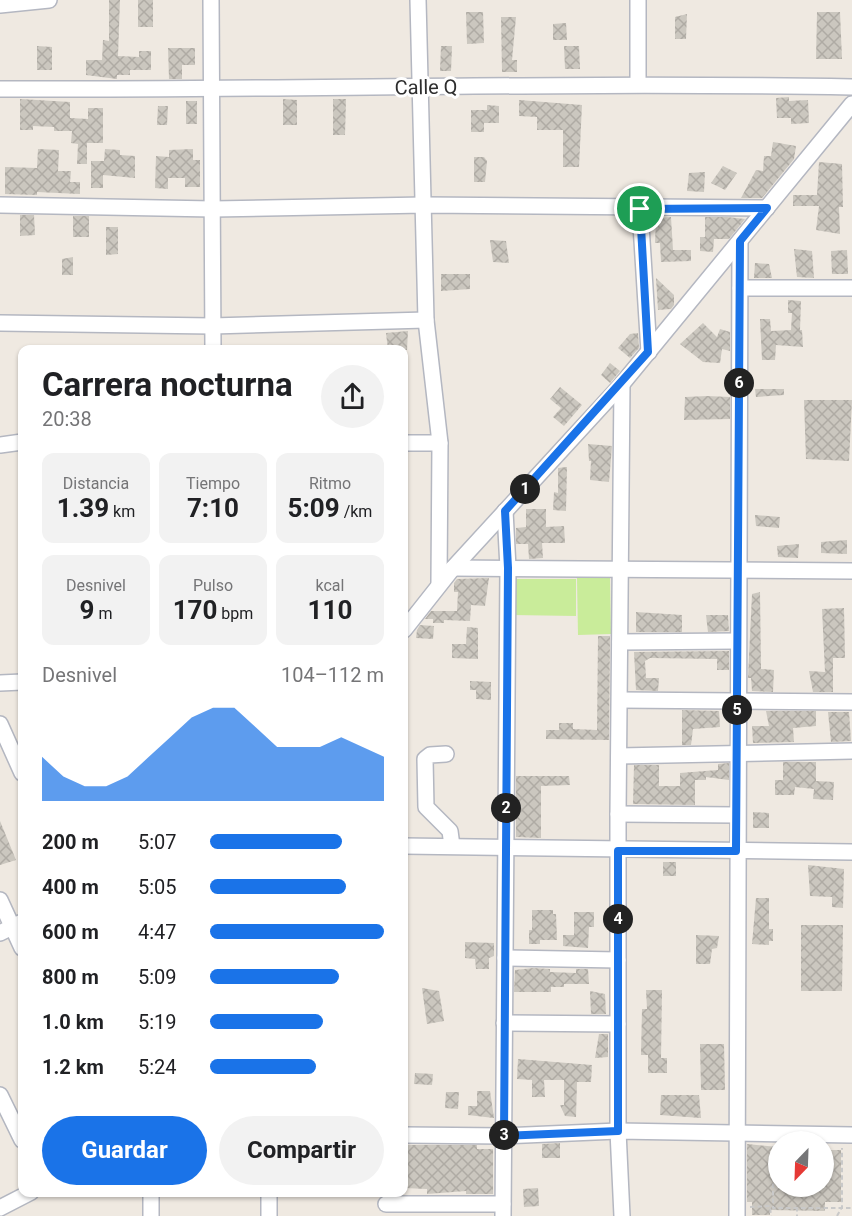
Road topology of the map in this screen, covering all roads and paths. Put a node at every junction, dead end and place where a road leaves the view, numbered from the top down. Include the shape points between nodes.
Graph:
1 (49, 0) edge
2 (211, 0) edge
3 (418, 0) edge
4 (638, 0) edge
5 (0, 5) edge
6 (638, 83) junction
7 (422, 87) junction
8 (852, 87) edge
9 (0, 89) edge
10 (210, 89) junction
11 (852, 104) edge
12 (0, 205) edge
13 (424, 205) junction
14 (767, 208) junction
15 (213, 209) junction
16 (640, 209) junction
17 (740, 241) junction
18 (740, 288) junction
19 (852, 288) edge
20 (426, 320) junction
21 (0, 323) edge
22 (212, 326) junction
23 (213, 345) edge
24 (648, 352) junction
25 (622, 384) junction
26 (18, 443) edge
27 (408, 443) edge
28 (440, 443) junction
29 (0, 445) edge
30 (505, 511) junction
31 (453, 568) junction
32 (508, 568) junction
33 (620, 569) junction
34 (852, 571) edge
35 (738, 572) junction
36 (439, 583) junction
37 (408, 625) edge
38 (737, 641) junction
39 (620, 642) junction
40 (18, 682) edge
41 (0, 683) edge
42 (620, 700) junction
43 (736, 701) junction
44 (852, 702) edge
45 (0, 724) edge
46 (852, 751) edge
47 (738, 753) junction
48 (446, 754) dead end
49 (619, 756) junction
50 (18, 764) edge
51 (618, 814) junction
52 (736, 815) junction
53 (408, 846) edge
54 (452, 846) junction
55 (505, 848) junction
56 (618, 851) junction
57 (736, 851) junction
58 (852, 852) edge
59 (0, 900) edge
60 (12, 927) edge
61 (505, 958) junction
62 (618, 960) junction
63 (504, 1023) junction
64 (618, 1024) junction
65 (0, 1095) edge
66 (618, 1131) junction
67 (18, 1132) edge
68 (408, 1134) edge
69 (737, 1135) junction
70 (504, 1136) junction
71 (847, 1141) edge
72 (22, 1197) edge
73 (151, 1197) edge
74 (269, 1197) edge
75 (773, 1197) edge
76 (386, 1204) edge
77 (796, 1207) junction
78 (0, 1208) edge
79 (842, 1208) junction
80 (852, 1208) edge
81 (503, 1210) edge
82 (741, 1211) edge
83 (151, 1216) edge
84 (269, 1216) edge
85 (622, 1216) edge
86 (771, 1216) edge
87 (797, 1216) edge
88 (837, 1216) edge

1 - 5 street
2 - 10 street
3 - 7 street
4 - 6 street
6 - 7 street, Calle Q
6 - 8 street, Calle Q
7 - 10 street, Calle Q
7 - 13 street
9 - 10 street, Calle Q
10 - 15 street
11 - 14 street
12 - 15 street
13 - 15 street
13 - 16 street
13 - 20 street
14 - 16 street
14 - 17 street
15 - 22 street
16 - 24 street
17 - 18 street
17 - 24 street
18 - 19 street
18 - 35 street
20 - 22 street
20 - 28 street
21 - 22 street
22 - 23 street
24 - 25 street
25 - 30 street
25 - 33 street
26 - 29 street
27 - 28 street
28 - 36 street
30 - 31 street
30 - 32 street
31 - 32 street
31 - 36 street
32 - 33 street
32 - 55 street
33 - 35 street
33 - 39 street
34 - 35 street
35 - 38 street
36 - 37 street
38 - 39 street
38 - 43 street
39 - 42 street
40 - 41 street
42 - 43 street
42 - 49 street
43 - 44 street
43 - 47 street
45 - 50 street
46 - 47 street
47 - 49 street
47 - 52 street
48 - 54 street via 425,759 426,807 450,831
49 - 51 street
51 - 52 street
51 - 56 street
52 - 57 street
53 - 54 street
54 - 55 street
55 - 56 street
55 - 61 street
56 - 57 street
56 - 62 street
57 - 58 street
57 - 69 street
59 - 60 street
61 - 62 street
61 - 63 street
62 - 64 street
63 - 64 street
63 - 70 street
64 - 66 street
65 - 67 street
66 - 69 street
66 - 70 street
66 - 85 street
68 - 70 street
69 - 71 street
69 - 82 street
70 - 81 street
71 - 79 path
72 - 78 street
73 - 83 street
74 - 84 street
75 - 77 path via 773,1208
76 - 81 street
77 - 79 path
77 - 87 path
79 - 80 path
79 - 88 path
82 - 86 path via 770,1206

